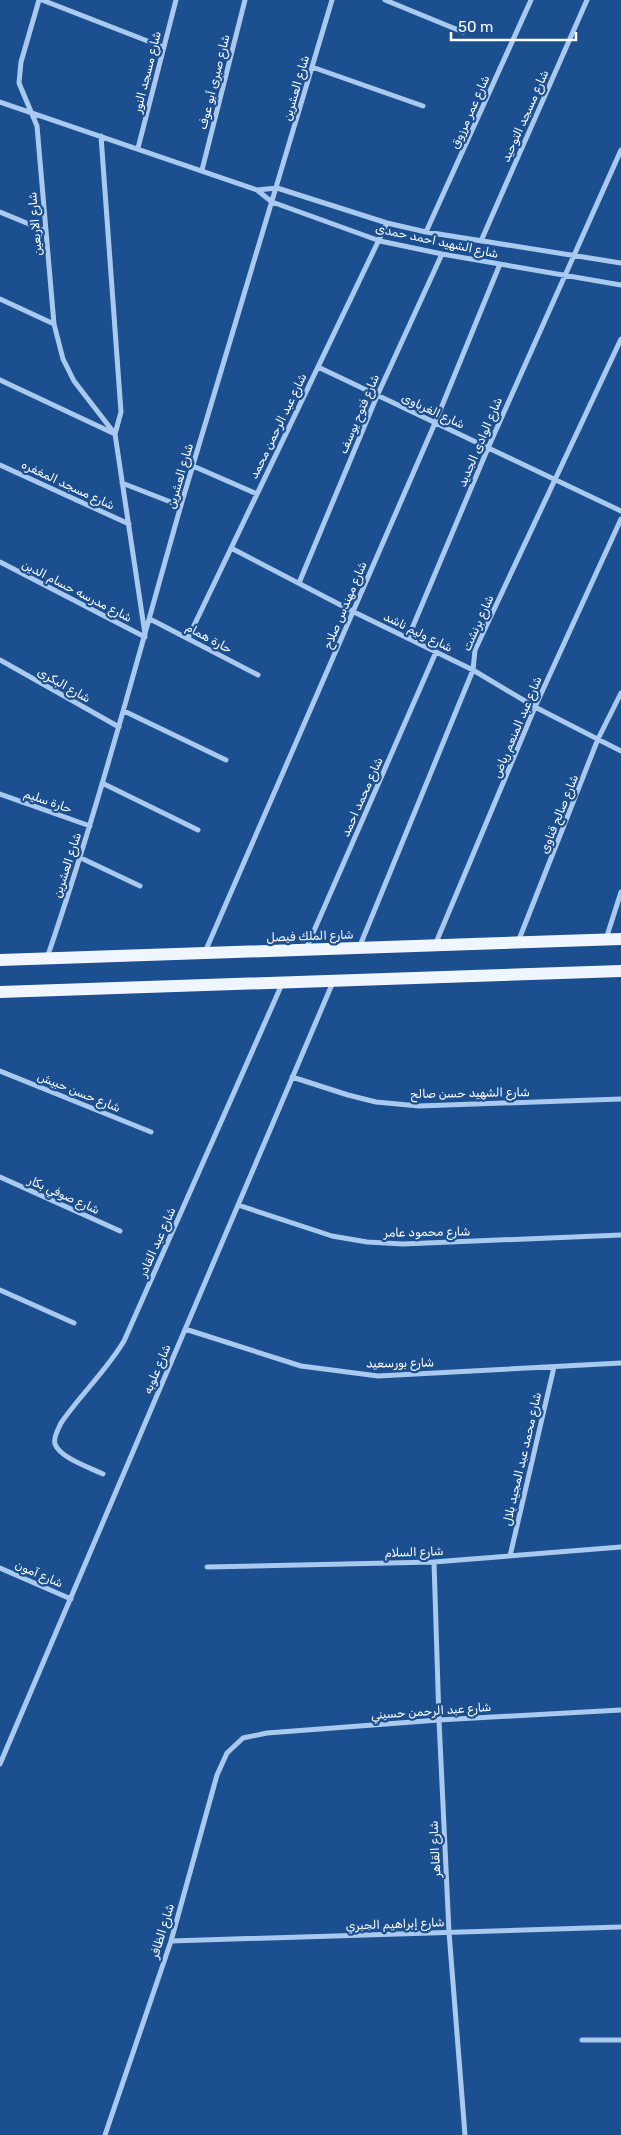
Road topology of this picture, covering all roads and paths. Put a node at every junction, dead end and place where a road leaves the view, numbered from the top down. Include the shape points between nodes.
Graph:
1 (40, 0) edge
2 (176, 0) edge
3 (245, 0) edge
4 (332, 0) edge
5 (385, 0) edge
6 (531, 0) edge
7 (587, 0) edge
8 (463, 32) dead end
9 (163, 47) junction
10 (312, 67) junction
11 (0, 102) edge
12 (423, 106) dead end
13 (33, 113) junction
14 (101, 136) junction
15 (138, 148) junction
16 (621, 150) edge
17 (202, 170) junction
18 (277, 188) junction
19 (257, 190) junction
20 (272, 202) junction
21 (0, 212) edge
22 (387, 223) junction
23 (46, 231) junction
24 (426, 232) junction
25 (380, 241) junction
26 (481, 241) junction
27 (442, 254) junction
28 (573, 256) junction
29 (621, 263) edge
30 (500, 264) junction
31 (564, 275) junction
32 (621, 284) edge
33 (0, 299) edge
34 (54, 324) junction
35 (621, 339) edge
36 (318, 367) junction
37 (0, 380) edge
38 (378, 396) junction
39 (435, 423) junction
40 (115, 434) junction
41 (488, 448) junction
42 (0, 465) edge
43 (193, 466) junction
44 (556, 480) junction
45 (122, 483) junction
46 (257, 494) junction
47 (181, 506) junction
48 (621, 511) edge
49 (621, 519) edge
50 (128, 524) junction
51 (231, 548) junction
52 (0, 562) edge
53 (299, 583) junction
54 (354, 612) junction
55 (150, 619) junction
56 (146, 637) junction
57 (188, 638) junction
58 (408, 638) junction
59 (436, 652) junction
60 (0, 660) edge
61 (472, 670) junction
62 (258, 675) dead end
63 (621, 693) edge
64 (535, 707) junction
65 (124, 710) junction
66 (119, 727) junction
67 (598, 739) junction
68 (621, 751) edge
69 (226, 760) dead end
70 (102, 783) junction
71 (0, 794) edge
72 (90, 826) junction
73 (198, 830) dead end
74 (80, 858) junction
75 (140, 886) dead end
76 (621, 892) edge
77 (606, 939) junction
78 (621, 939) edge
79 (518, 943) junction
80 (435, 946) junction
81 (359, 948) junction
82 (305, 950) junction
83 (205, 952) junction
84 (46, 958) junction
85 (0, 960) edge
86 (621, 971) edge
87 (333, 982) junction
88 (282, 983) junction
89 (1, 994) edge
90 (0, 1071) edge
91 (292, 1077) junction
92 (621, 1098) edge
93 (152, 1132) dead end
94 (0, 1178) edge
95 (238, 1205) junction
96 (120, 1231) dead end
97 (621, 1235) edge
98 (0, 1290) edge
99 (74, 1323) dead end
100 (185, 1329) junction
101 (621, 1364) edge
102 (554, 1367) junction
103 (103, 1474) dead end
104 (621, 1547) edge
105 (510, 1556) junction
106 (434, 1562) junction
107 (207, 1567) dead end
108 (0, 1568) edge
109 (71, 1599) junction
110 (621, 1710) edge
111 (439, 1720) junction
112 (243, 1738) joint
113 (0, 1764) edge
114 (621, 1927) edge
115 (449, 1932) junction
116 (171, 1941) junction
117 (582, 2040) dead end
118 (621, 2040) edge
119 (105, 2135) edge
120 (465, 2135) edge

1 - 9 street
1 - 13 street, شارع الاربعين via 21,62 19,82
2 - 9 street, شارع مسجد النور
3 - 17 street, شارع صبرى أبو عوف
4 - 10 street, شارع العشرين
5 - 8 street
6 - 24 street, شارع عمر مرزوق
7 - 26 street, شارع مسجد التوحيد
9 - 15 street, شارع مسجد النور
10 - 12 street
10 - 18 street, شارع العشرين
11 - 13 street, شارع الشهيد احمد حمدى
13 - 14 street, شارع الشهيد احمد حمدى
13 - 23 street, شارع الاربعين via 37,126
14 - 15 street, شارع الشهيد احمد حمدى
14 - 40 street, شارع الاربعين via 121,412
15 - 17 street, شارع الشهيد احمد حمدى
16 - 28 street, شارع الوادى الجديد
17 - 19 street, شارع الشهيد احمد حمدى
18 - 19 street, شارع الشهيد احمد حمدى
18 - 20 street, شارع العشرين
18 - 22 street, شارع الشهيد احمد حمدى
19 - 20 street, شارع الشهيد احمد حمدى
20 - 25 street, شارع الشهيد احمد حمدى
20 - 43 street, شارع العشرين
21 - 23 street
22 - 24 street, شارع الشهيد احمد حمدى
22 - 25 street, شارع عبد الرحمن محمد
23 - 34 street, شارع الاربعين
24 - 26 street, شارع الشهيد احمد حمدى
25 - 27 street, شارع الشهيد احمد حمدى
25 - 36 street, شارع عبد الرحمن محمد
26 - 28 street, شارع الشهيد احمد حمدى
27 - 30 street, شارع الشهيد احمد حمدى
27 - 38 street, شارع فتوح يوسف
28 - 29 street, شارع الشهيد احمد حمدى
28 - 31 street, شارع الوادى الجديد
30 - 31 street, شارع الشهيد احمد حمدى
30 - 39 street, شارع مهندس صلاح
31 - 32 street, شارع الشهيد احمد حمدى
31 - 41 street, شارع الوادى الجديد
33 - 34 street
34 - 40 street, شارع الاربعين via 63,359 74,381
35 - 44 street, شارع برنشت
36 - 38 street, شارع الغرباوى
36 - 46 street, شارع عبد الرحمن محمد
37 - 40 street
38 - 39 street, شارع الغرباوى
38 - 53 street, شارع فتوح يوسف
39 - 41 street, شارع الغرباوى
39 - 54 street, شارع مهندس صلاح
40 - 45 street, شارع الاربعين
41 - 44 street, شارع الغرباوى
41 - 58 street, شارع الوادى الجديد
42 - 50 street, شارع مسجد المغفره
43 - 46 street
43 - 47 street, شارع العشرين
44 - 48 street, شارع الغرباوى
44 - 61 street, شارع برنشت via 475,650
45 - 47 street
45 - 50 street, شارع الاربعين
46 - 51 street, شارع عبد الرحمن محمد
47 - 55 street, شارع العشرين
49 - 64 street, شارع عبد المنعم رياض
50 - 56 street, شارع الاربعين
51 - 53 street, شارع وليم ناشد
51 - 57 street, شارع عبد الرحمن محمد
52 - 56 street, شارع مدرسه حسام الدين
53 - 54 street, شارع وليم ناشد
54 - 58 street, شارع وليم ناشد
54 - 83 street, شارع مهندس صلاح
55 - 56 street, شارع العشرين
55 - 57 street, حارة همام
56 - 65 street, شارع العشرين
57 - 62 street, حارة همام
58 - 59 street, شارع وليم ناشد
59 - 61 street, شارع وليم ناشد
59 - 82 street, شارع محمد احمد
60 - 66 street, شارع البكرى
61 - 64 street, شارع وليم ناشد
61 - 81 street, شارع برنشت
63 - 67 street, شارع صالح قناوى
64 - 67 street, شارع وليم ناشد
64 - 80 street, شارع عبد المنعم رياض
65 - 66 street, شارع العشرين
65 - 69 street
66 - 70 street, شارع العشرين
67 - 68 street, شارع وليم ناشد
67 - 79 street, شارع صالح قناوى
70 - 72 street, شارع العشرين
70 - 73 street
71 - 72 street, حارة سليم
72 - 74 street, شارع العشرين
74 - 75 street
74 - 84 street, شارع العشرين
76 - 77 street
77 - 78 main road, شارع الملك فيصل
77 - 79 main road, شارع الملك فيصل
79 - 80 main road, شارع الملك فيصل
80 - 81 main road, شارع الملك فيصل
81 - 82 main road, شارع الملك فيصل
82 - 83 main road, شارع الملك فيصل
83 - 84 main road, شارع الملك فيصل
84 - 85 main road, شارع الملك فيصل
86 - 87 main road
87 - 88 main road
87 - 91 street, شارع علوبه
88 - 89 main road
88 - 103 street, شارع عبد القادر via 124,1341 55,1434 55,1444 60,1453
90 - 93 street, شارع حسن حبيش
91 - 92 street, شارع الشهيد حسن صالح via 376,1102 419,1106
91 - 95 street, شارع علوبه
94 - 96 street, شارع صوفي بكار
95 - 97 street, شارع محمود عامر via 332,1236 366,1242 403,1244
95 - 100 street, شارع علوبه
98 - 99 street
100 - 102 street, شارع بورسعيد via 292,1363 378,1376
100 - 109 street, شارع علوبه
101 - 102 street, شارع بورسعيد
102 - 105 street, شارع محمد عبد المجيد بلال
104 - 105 street, شارع السلام
105 - 106 street, شارع السلام
106 - 107 street, شارع السلام
106 - 111 street, شارع القاهر
108 - 109 street, شارع آمون
109 - 113 street, شارع علوبه
110 - 111 street, شارع عبد الرحمن حسيني
111 - 112 street, شارع عبد الرحمن حسيني via 267,1733
111 - 115 street, شارع القاهر
112 - 116 street, شارع الظافر via 227,1753 218,1775
114 - 115 street, شارع إبراهيم الجبري
115 - 116 street, شارع إبراهيم الجبري
115 - 120 street, شارع القاهر
116 - 119 street, شارع الظافر
117 - 118 street

